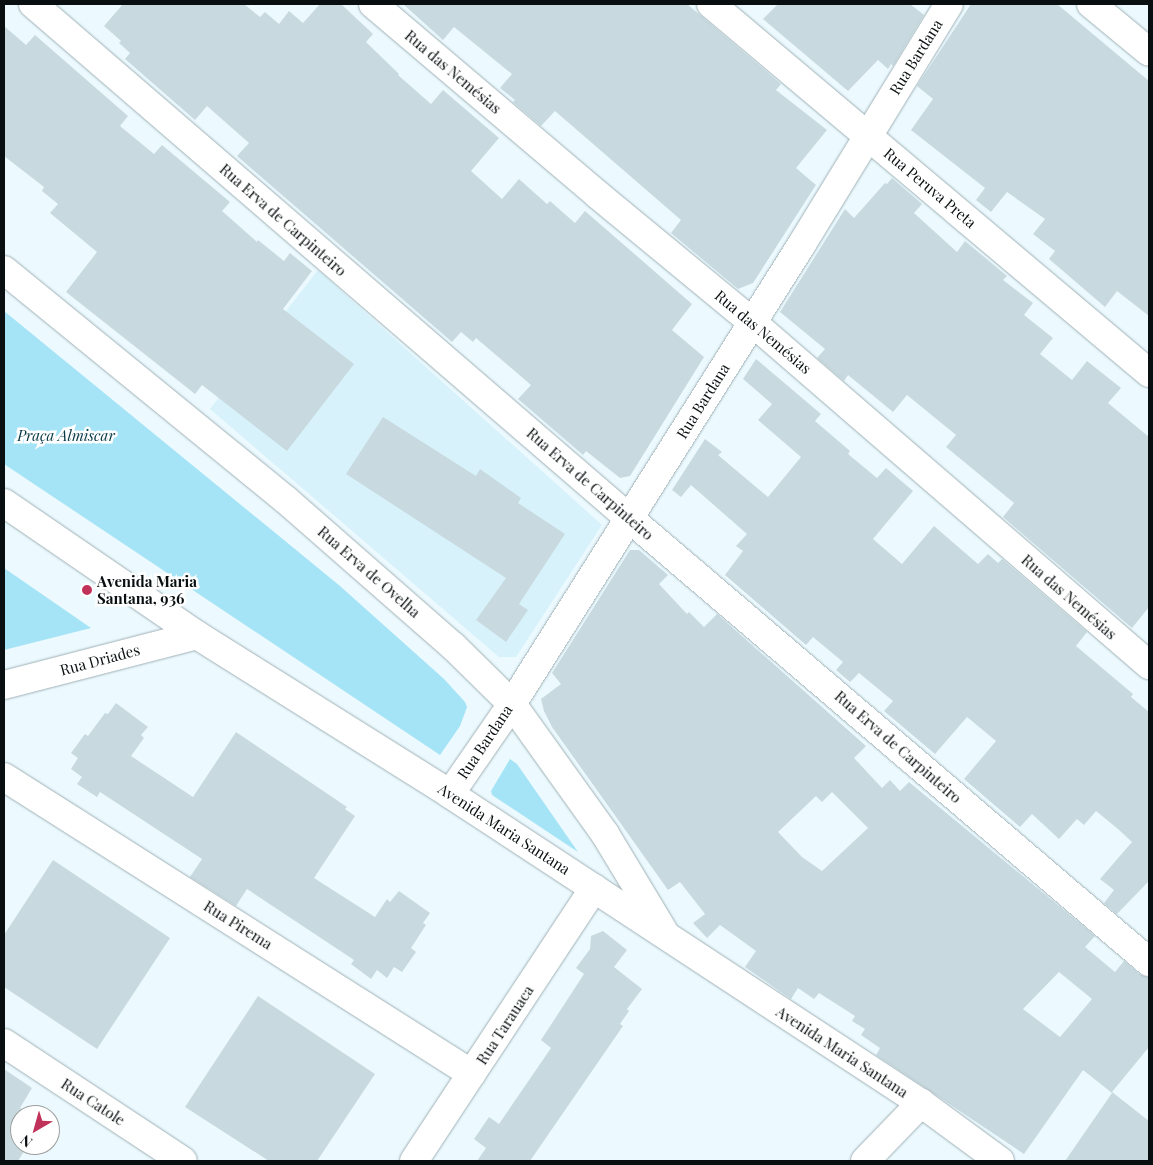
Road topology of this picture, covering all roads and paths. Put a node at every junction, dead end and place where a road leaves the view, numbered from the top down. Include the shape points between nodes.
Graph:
1 (33, 4) edge
2 (373, 4) edge
3 (711, 4) edge
4 (949, 4) edge
5 (1091, 4) edge
6 (1149, 52) edge
7 (868, 135) junction
8 (4, 270) edge
9 (752, 322) junction
10 (1149, 373) edge
11 (4, 503) edge
12 (629, 518) junction
13 (197, 635) junction
14 (1149, 665) edge
15 (4, 685) edge
16 (512, 704) junction
17 (4, 777) edge
18 (450, 794) junction
19 (594, 888) junction
20 (666, 935) junction
21 (1149, 962) edge
22 (4, 1043) edge
23 (472, 1074) junction
24 (920, 1103) junction
25 (183, 1161) edge
26 (414, 1161) edge
27 (865, 1161) edge
28 (1000, 1161) edge

1 - 12 street, Rua Erva de Carpinteiro
2 - 9 street, Rua das Nemésias
3 - 7 street, Rua Peruva Preta
4 - 7 street, Rua Bardana
5 - 6 street
7 - 9 street, Rua Bardana
7 - 10 street, Rua Peruva Preta
8 - 16 street, Rua Erva de Ovelha via 293,506 452,646
9 - 12 street, Rua Bardana
9 - 14 street, Rua das Nemésias
11 - 13 street, Avenida Maria Santana
12 - 16 street, Rua Bardana
12 - 21 street, Rua Erva de Carpinteiro
13 - 15 street, Rua Driades
13 - 18 street, Avenida Maria Santana
16 - 18 street, Rua Bardana
16 - 20 street, Rua Erva de Ovelha via 605,834
17 - 23 street, Rua Pirema
18 - 19 street, Avenida Maria Santana
19 - 20 street, Avenida Maria Santana
19 - 23 street, Rua Tarauaca
20 - 24 street, Avenida Maria Santana
22 - 25 street, Rua Catole
23 - 26 street, Rua Tarauaca
24 - 27 street
24 - 28 street, Avenida Maria Santana

